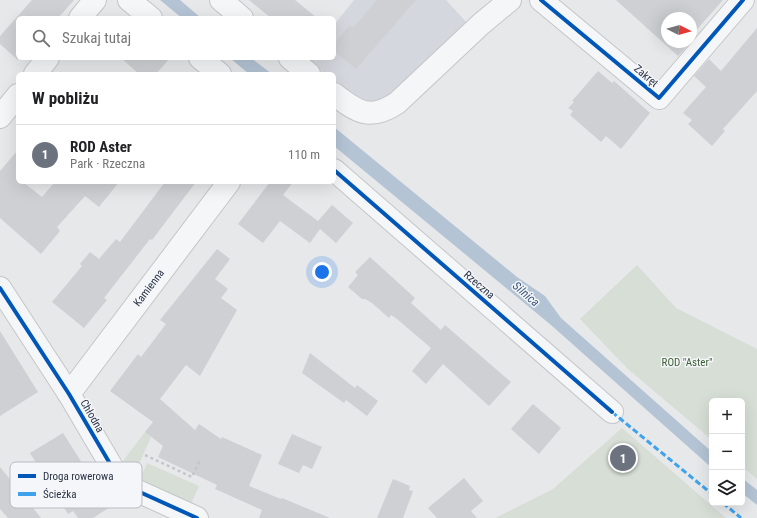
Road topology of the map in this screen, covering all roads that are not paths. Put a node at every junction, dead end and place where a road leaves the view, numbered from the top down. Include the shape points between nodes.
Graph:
1 (95, 0) edge
2 (129, 0) edge
3 (221, 0) edge
4 (510, 0) edge
5 (542, 0) edge
6 (743, 0) edge
7 (749, 0) edge
8 (757, 7) edge
9 (82, 16) edge
10 (149, 16) edge
11 (240, 16) edge
12 (46, 60) edge
13 (202, 60) edge
14 (292, 60) edge
15 (37, 72) edge
16 (218, 72) edge
17 (307, 72) edge
18 (336, 96) edge
19 (16, 98) edge
20 (0, 118) edge
21 (336, 172) edge
22 (227, 184) edge
23 (0, 288) edge
24 (69, 394) junction
25 (612, 412) dead end
26 (109, 462) edge
27 (142, 493) edge
28 (197, 518) edge

1 - 9 street
2 - 10 street
3 - 11 street
4 - 18 street via 398,103 379,113 367,113 354,109
5 - 6 street, Zakręt via 659,98
7 - 8 street
12 - 15 street
13 - 16 street
14 - 17 street
19 - 20 street
21 - 25 street, Rzeczna
22 - 24 street, Kamienna
23 - 24 street, Chłodna
24 - 26 street, Chłodna
27 - 28 street, Chłodna

